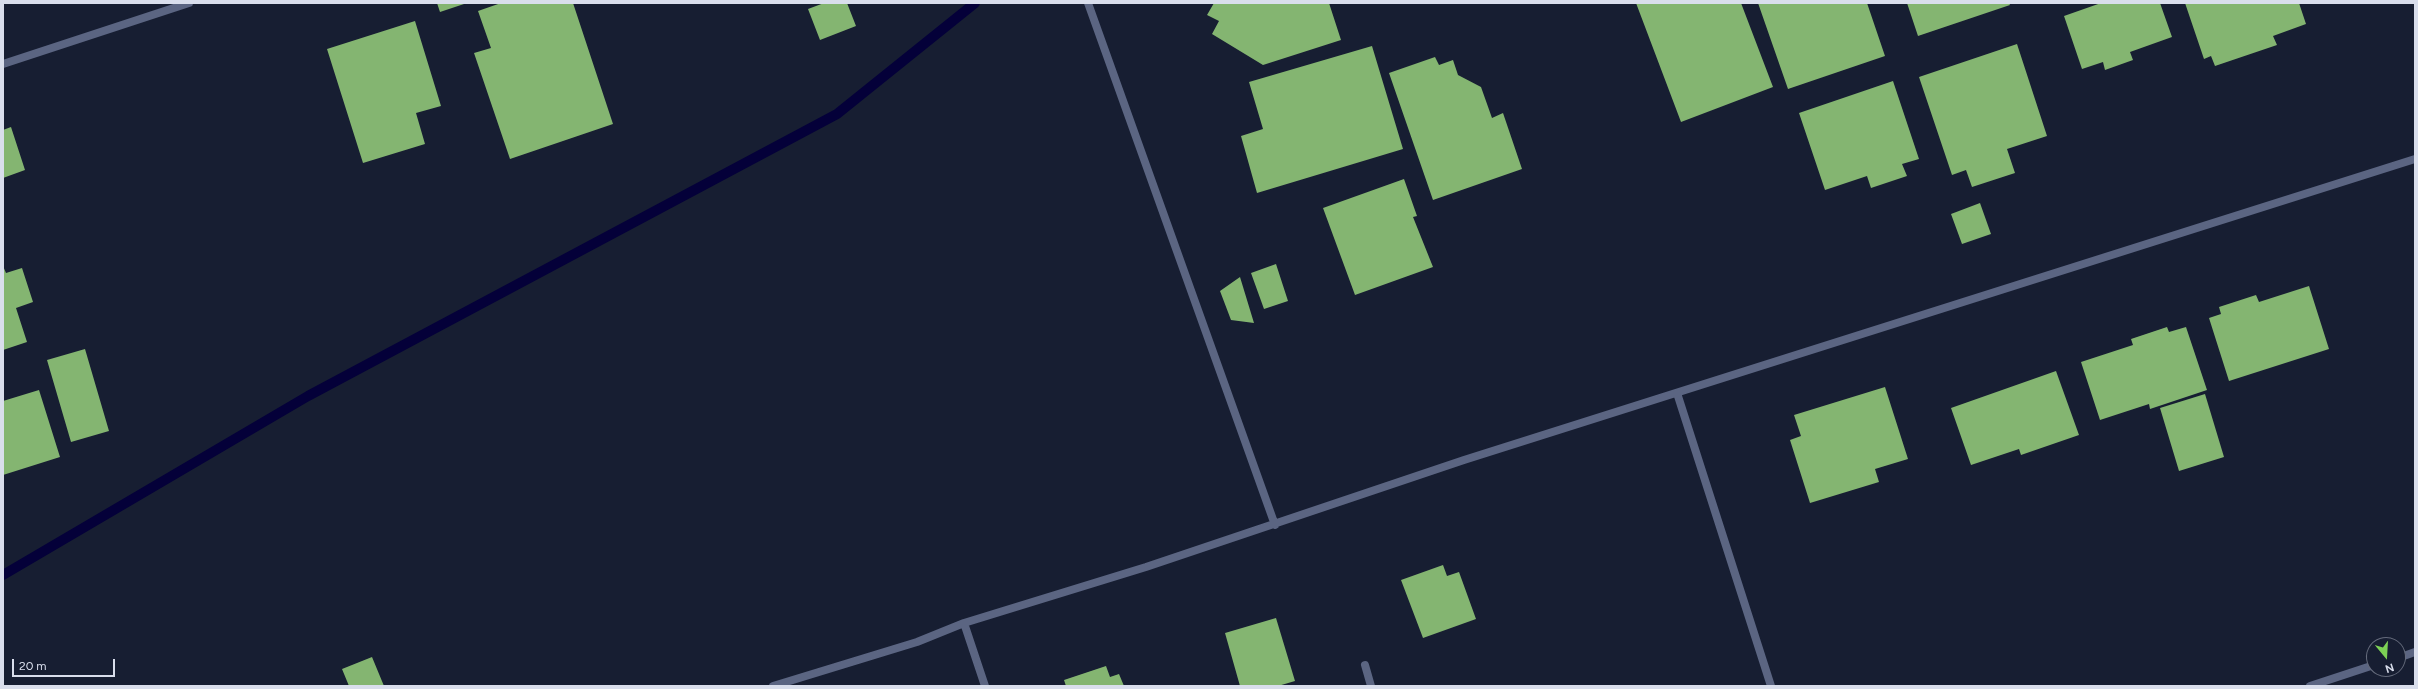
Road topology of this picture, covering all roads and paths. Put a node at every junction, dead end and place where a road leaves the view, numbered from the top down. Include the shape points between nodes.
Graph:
1 (190, 3) edge
2 (1088, 3) edge
3 (3, 64) edge
4 (2415, 159) edge
5 (1677, 393) junction
6 (1275, 525) junction
7 (964, 623) junction
8 (1365, 665) dead end
9 (2366, 668) edge
10 (773, 686) edge
11 (985, 686) edge
12 (1371, 686) edge
13 (1771, 686) edge
14 (2310, 686) edge

1 - 3 street
2 - 6 street
4 - 5 street
5 - 6 street via 1464,460
5 - 13 street
6 - 7 street
7 - 10 street via 917,642
7 - 11 street
8 - 12 street
9 - 14 street

